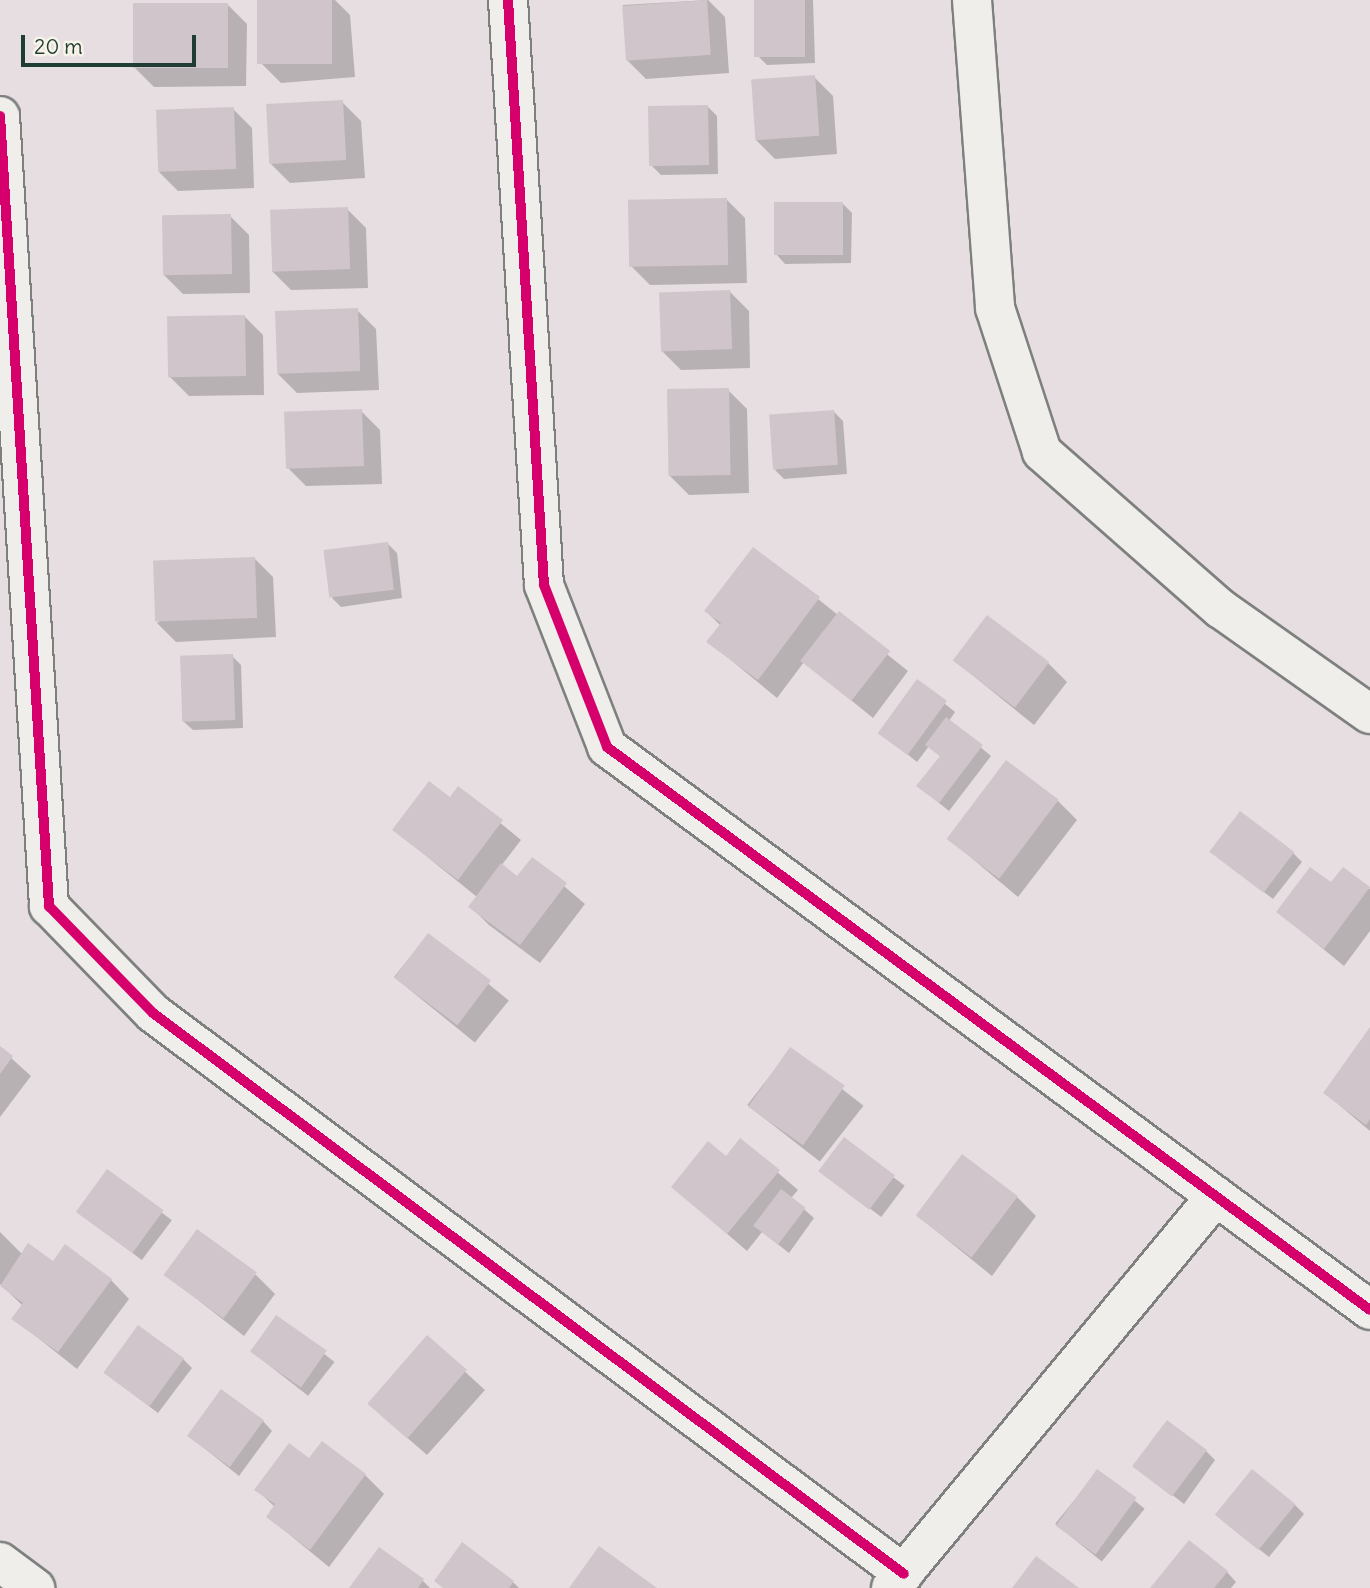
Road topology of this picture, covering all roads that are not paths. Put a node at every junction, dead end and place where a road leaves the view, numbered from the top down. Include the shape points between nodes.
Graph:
1 (508, 0) edge
2 (972, 0) edge
3 (0, 116) edge
4 (1370, 714) edge
5 (1216, 1196) junction
6 (1370, 1310) edge
7 (0, 1562) edge
8 (897, 1581) edge
9 (35, 1588) edge

1 - 5 street via 544,585 607,747
2 - 4 street via 995,308 1042,452 1221,609
3 - 8 street via 49,906 153,1013
5 - 6 street
5 - 8 street
7 - 9 street

